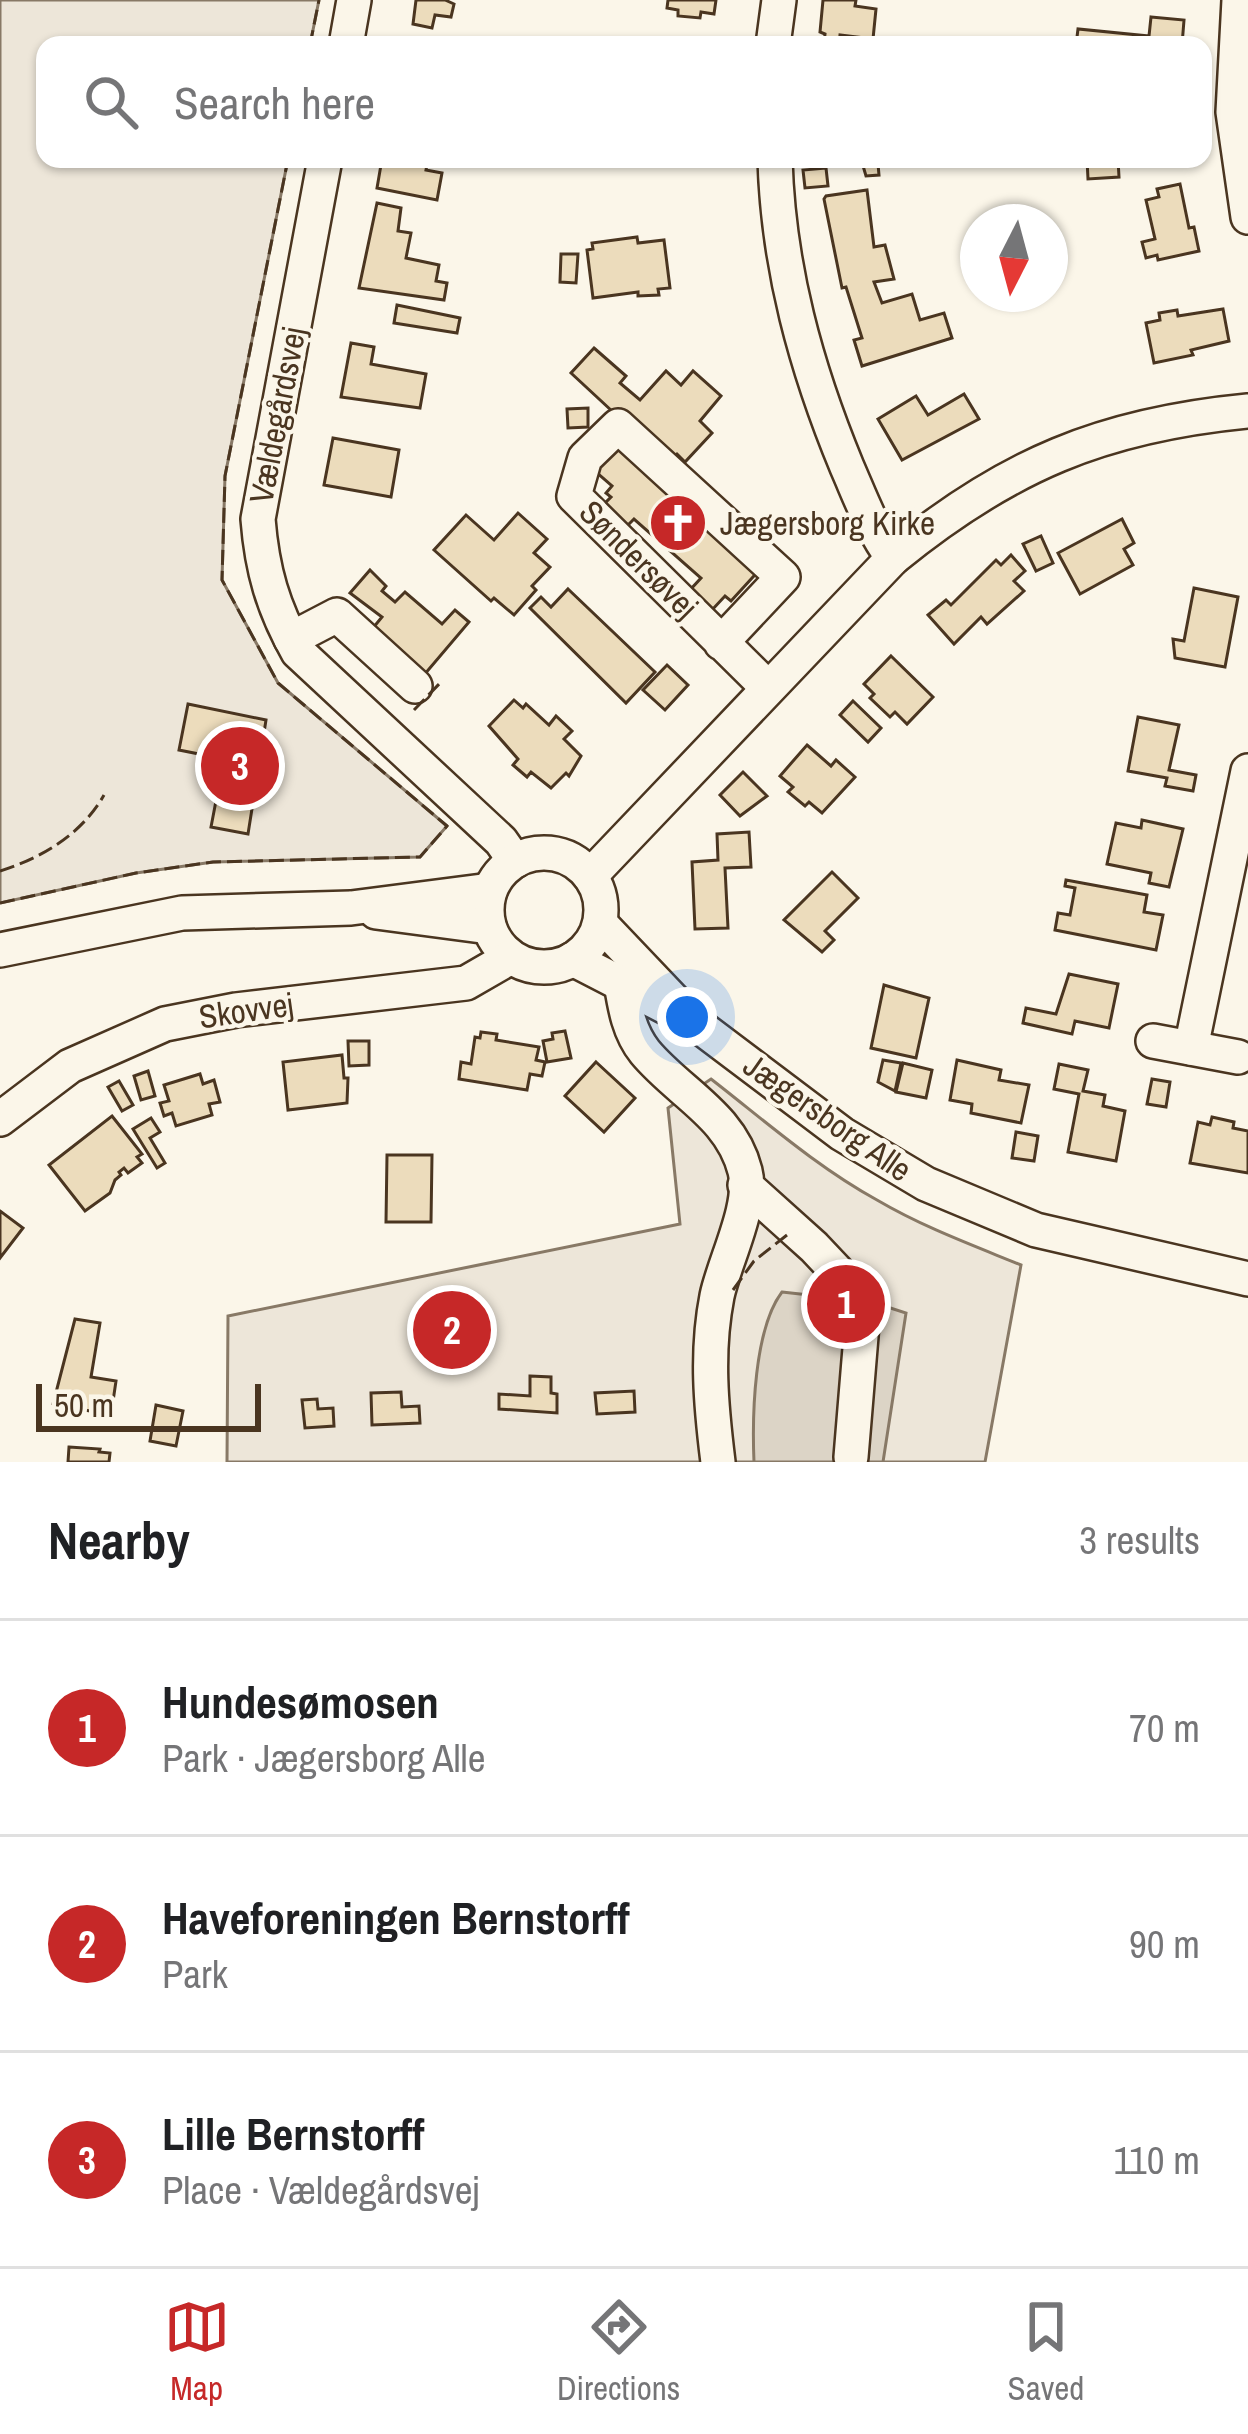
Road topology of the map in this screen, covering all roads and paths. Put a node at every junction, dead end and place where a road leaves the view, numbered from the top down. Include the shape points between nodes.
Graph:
1 (354, 0) edge
2 (779, 0) edge
3 (1238, 0) edge
4 (348, 36) edge
5 (774, 36) edge
6 (323, 168) edge
7 (776, 168) edge
8 (1248, 218) edge
9 (1248, 410) edge
10 (893, 558) junction
11 (291, 639) junction
12 (721, 643) junction
13 (415, 686) dead end
14 (768, 688) junction
15 (1248, 771) edge
16 (515, 861) junction
17 (590, 875) junction
18 (490, 890) junction
19 (351, 908) junction
20 (600, 923) junction
21 (489, 927) junction
22 (0, 950) edge
23 (511, 957) junction
24 (573, 959) junction
25 (621, 983) junction
26 (691, 1020) junction
27 (1154, 1040) dead end
28 (1191, 1048) junction
29 (1238, 1057) dead end
30 (0, 1119) edge
31 (745, 1185) junction
32 (1248, 1279) edge
33 (851, 1457) dead end
34 (718, 1462) edge

1 - 4 street
2 - 5 street
3 - 8 street via 1233,112
6 - 11 street, Vældegårdsvej via 258,519 262,567
7 - 10 street via 790,289 815,391 875,534
9 - 10 street via 1083,442 1014,472
10 - 14 street
11 - 13 street via 337,615
11 - 16 street, Vældegårdsvej
12 - 12 street, Søndersøvej via 574,496 585,458 618,426 783,577
12 - 14 street, Søndersøvej
14 - 17 street
15 - 28 street
16 - 17 street via 556,854
16 - 18 street
17 - 20 street
18 - 19 street
18 - 21 street
19 - 21 street
19 - 22 street via 182,913
20 - 24 street
20 - 26 street, Jægersborg Alle
21 - 23 street
23 - 24 street via 536,967
23 - 30 street, Skovvej via 466,983 165,1024 70,1066
24 - 25 street, Jægersborg Alle
25 - 26 street, Jægersborg Alle
25 - 31 street via 628,1024 645,1052 720,1120
26 - 32 street, Jægersborg Alle via 842,1134 979,1209
27 - 28 street
28 - 29 street
31 - 33 street via 864,1300
31 - 34 street via 710,1346

